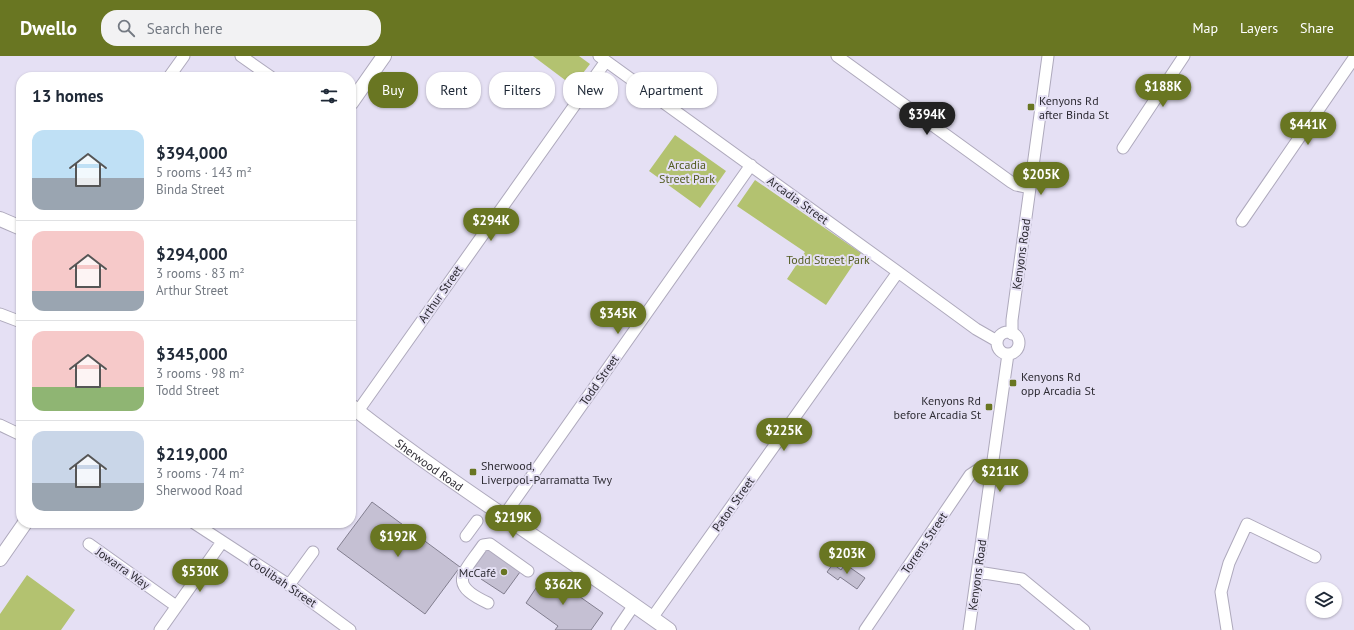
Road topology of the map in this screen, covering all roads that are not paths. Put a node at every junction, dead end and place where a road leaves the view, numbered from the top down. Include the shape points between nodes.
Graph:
1 (184, 56) edge
2 (241, 56) edge
3 (384, 56) edge
4 (837, 56) edge
5 (1048, 56) edge
6 (1184, 56) edge
7 (603, 58) edge
8 (1354, 58) edge
9 (173, 72) edge
10 (264, 72) edge
11 (356, 96) edge
12 (1123, 148) dead end
13 (750, 165) junction
14 (1030, 188) junction
15 (0, 219) edge
16 (1242, 221) dead end
17 (16, 226) edge
18 (898, 272) junction
19 (0, 314) edge
20 (16, 320) edge
21 (1012, 334) junction
22 (997, 341) junction
23 (1008, 354) junction
24 (356, 405) edge
25 (356, 409) edge
26 (0, 425) edge
27 (16, 433) edge
28 (991, 471) junction
29 (503, 517) junction
30 (477, 522) dead end
31 (21, 528) edge
32 (201, 528) edge
33 (466, 536) dead end
34 (222, 542) junction
35 (89, 544) dead end
36 (313, 552) dead end
37 (1, 555) edge
38 (1315, 558) dead end
39 (528, 570) dead end
40 (978, 572) junction
41 (289, 584) junction
42 (488, 603) dead end
43 (634, 605) junction
44 (176, 606) junction
45 (652, 618) junction
46 (160, 630) edge
47 (350, 630) edge
48 (617, 630) edge
49 (669, 630) edge
50 (865, 630) edge
51 (970, 630) edge
52 (1084, 630) edge
53 (1227, 630) edge

1 - 9 street
2 - 10 street
3 - 11 main road
4 - 14 street via 1011,182
5 - 14 street, Kenyons Road
6 - 12 street
7 - 13 street, Arcadia Street
7 - 24 street, Arthur Street
8 - 16 street
13 - 18 street, Arcadia Street
13 - 29 street, Todd Street
14 - 21 street, Kenyons Road
15 - 17 main road
18 - 22 street, Arcadia Street via 976,329
18 - 45 street, Paton Street
19 - 20 street
21 - 22 street via 1003,334
21 - 23 street via 1017,339 1018,346 1014,352
22 - 23 street via 999,350
23 - 28 street, Kenyons Road
25 - 29 main road, Sherwood Road
26 - 27 street
28 - 40 street, Kenyons Road
28 - 50 street, Torrens Street via 979,469 970,475
29 - 43 main road, Sherwood Road
30 - 33 street
31 - 37 main road
32 - 34 street, Coolibah Street
34 - 41 street, Coolibah Street
34 - 44 street
35 - 44 street, Jowarra Way
36 - 41 street
38 - 53 street via 1247,524 1229,563 1221,592
39 - 42 street via 490,544 483,545 462,574 462,582 465,589
40 - 51 street, Kenyons Road
40 - 52 street via 1022,579
41 - 47 street, Coolibah Street
43 - 45 main road, Sherwood Road
43 - 48 street
44 - 46 street
45 - 49 main road, Sherwood Road

